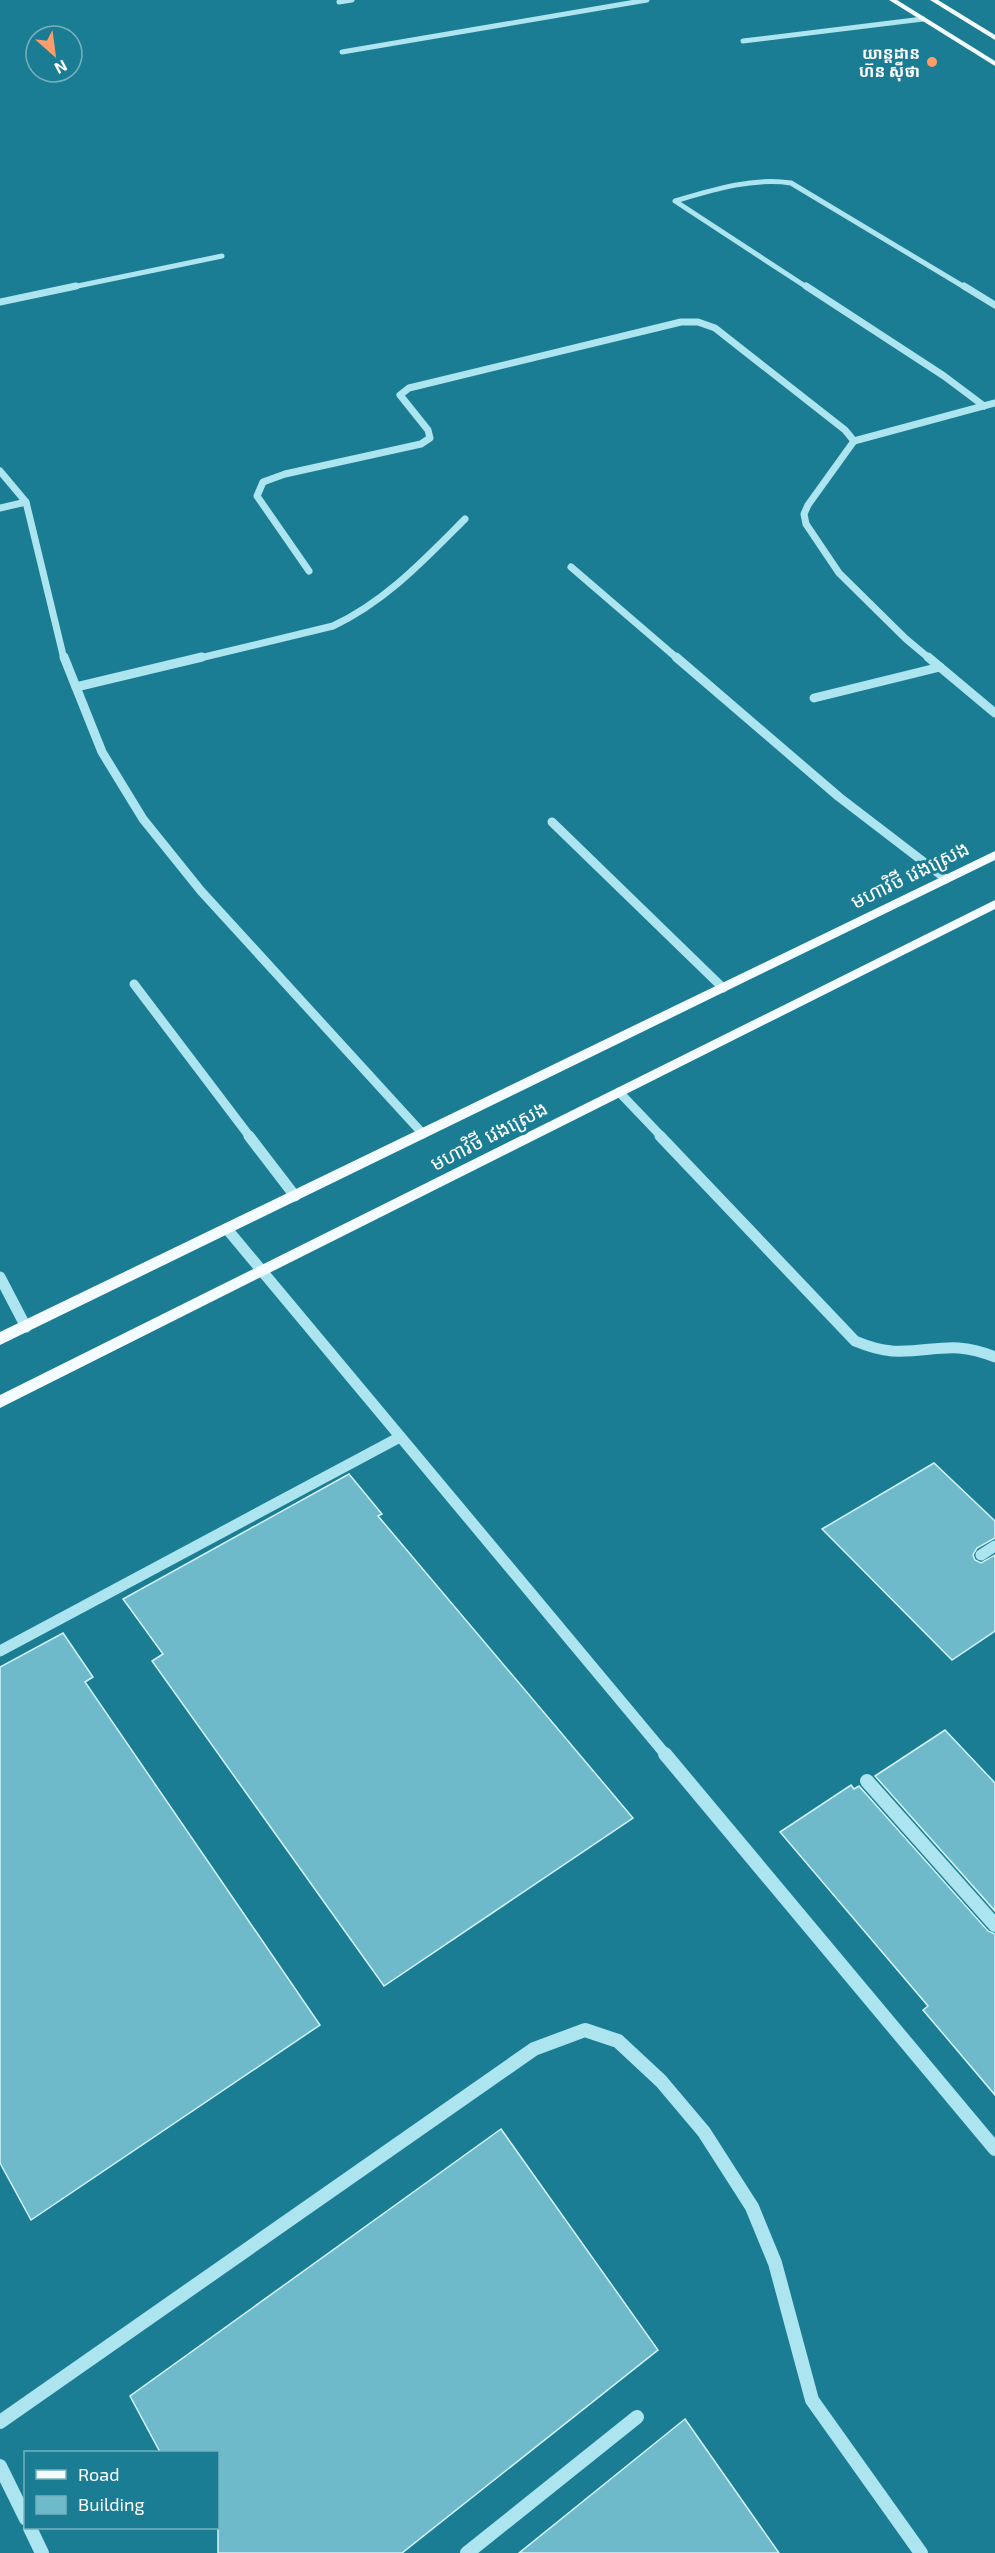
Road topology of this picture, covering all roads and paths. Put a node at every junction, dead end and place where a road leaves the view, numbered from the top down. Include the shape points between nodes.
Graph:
1 (352, 0) edge
2 (647, 0) edge
3 (892, 0) edge
4 (933, 0) edge
5 (339, 2) dead end
6 (923, 19) junction
7 (995, 38) edge
8 (743, 42) dead end
9 (342, 52) dead end
10 (995, 64) edge
11 (222, 255) dead end
12 (0, 302) edge
13 (995, 305) edge
14 (995, 403) edge
15 (984, 406) junction
16 (854, 441) junction
17 (0, 471) edge
18 (0, 482) edge
19 (12, 484) junction
20 (26, 502) junction
21 (0, 508) edge
22 (465, 519) dead end
23 (571, 567) dead end
24 (309, 571) dead end
25 (940, 667) junction
26 (76, 687) junction
27 (814, 698) dead end
28 (995, 712) edge
29 (552, 822) dead end
30 (995, 855) edge
31 (946, 879) junction
32 (995, 904) edge
33 (134, 984) dead end
34 (723, 988) junction
35 (619, 1092) junction
36 (423, 1134) junction
37 (295, 1196) junction
38 (227, 1229) junction
39 (262, 1271) junction
40 (0, 1277) edge
41 (26, 1327) junction
42 (0, 1339) edge
43 (995, 1357) edge
44 (0, 1402) edge
45 (400, 1437) junction
46 (995, 1546) edge
47 (981, 1555) dead end
48 (0, 1651) edge
49 (867, 1781) dead end
50 (995, 1925) edge
51 (995, 2149) edge
52 (637, 2417) dead end
53 (0, 2422) edge
54 (0, 2466) edge
55 (24, 2515) edge
56 (30, 2529) edge
57 (42, 2553) edge
58 (467, 2553) edge
59 (921, 2553) edge

1 - 5 street
2 - 9 street
3 - 6 main road
4 - 7 main road
6 - 8 street
6 - 10 main road
11 - 12 street
13 - 15 street via 791,183 753,183 675,201
14 - 15 street
15 - 16 street
16 - 24 street via 715,328 690,322 659,327 409,388 400,395 428,430 430,438 421,444 263,482 257,496
16 - 25 street via 808,505 804,514 806,524 839,573
17 - 19 street
18 - 19 street
19 - 20 street
20 - 21 street
20 - 26 street via 62,653
22 - 26 street via 375,605 356,617 333,626
23 - 31 street via 839,797
25 - 27 street
25 - 28 street
26 - 36 street via 102,752 143,819 201,891
29 - 34 street
30 - 31 main road, មហាវិថី វេងស្រេង
31 - 34 main road, មហាវិថី វេងស្រេង
32 - 35 main road, មហាវិថី វេងស្រេង
33 - 37 street
34 - 36 main road, មហាវិថី វេងស្រេង
35 - 39 main road, មហាវិថី វេងស្រេង
35 - 43 street via 855,1341 894,1353 959,1345
36 - 37 main road, មហាវិថី វេងស្រេង
37 - 38 main road, មហាវិថី វេងស្រេង
38 - 39 street
38 - 41 main road, មហាវិថី វេងស្រេង
39 - 44 main road, មហាវិថី វេងស្រេង
39 - 45 street
40 - 41 street
41 - 42 main road, មហាវិថី វេងស្រេង
45 - 48 street
45 - 51 street
46 - 47 street
49 - 50 street
52 - 58 street
53 - 59 street via 534,2049 585,2030 618,2041 661,2081 704,2132 752,2206 775,2263 812,2400
54 - 55 street
56 - 57 street

